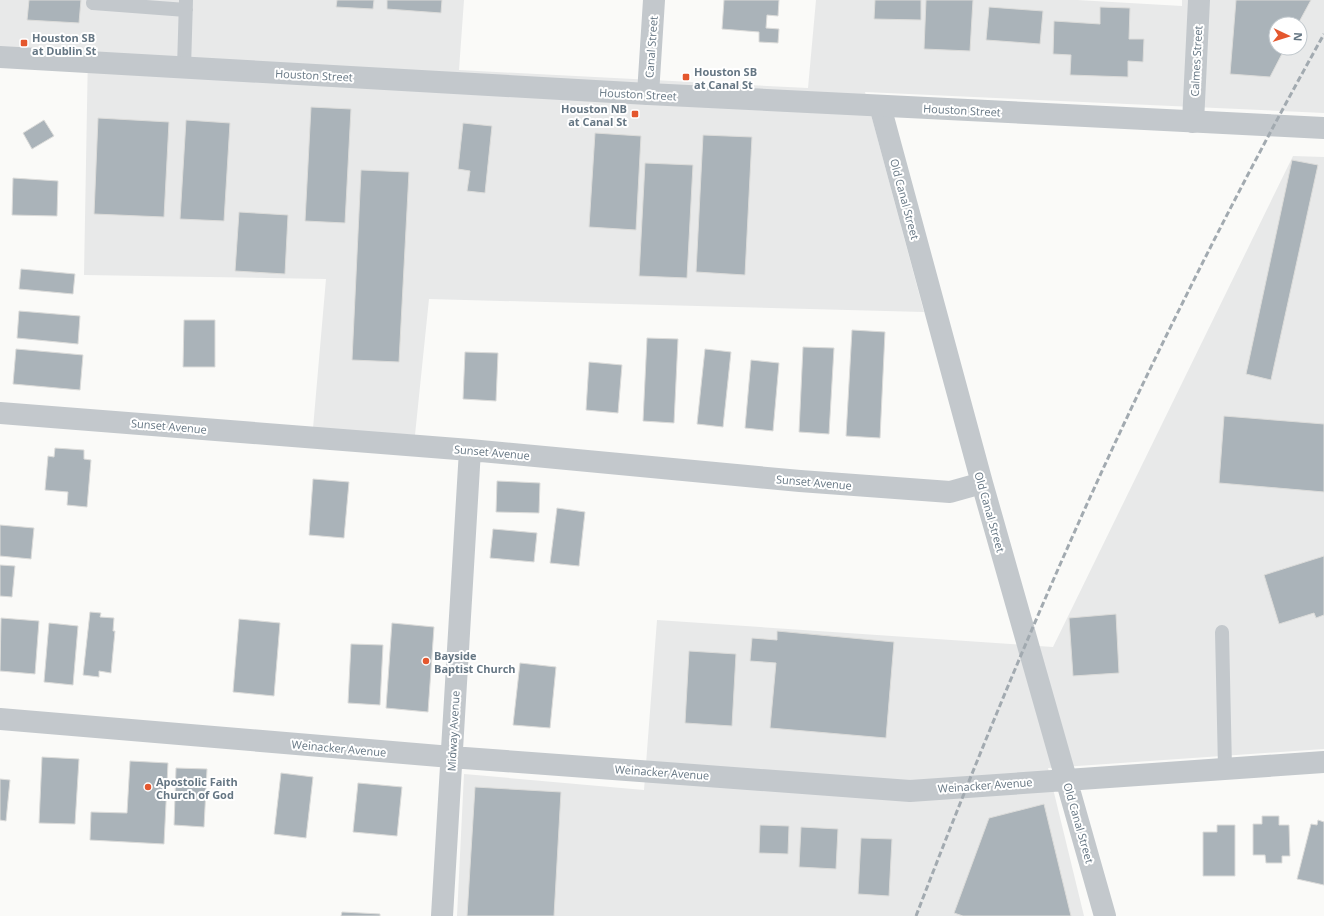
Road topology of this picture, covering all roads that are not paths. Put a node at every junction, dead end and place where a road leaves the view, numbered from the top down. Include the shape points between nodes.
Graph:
1 (94, 0) edge
2 (654, 0) edge
3 (1200, 0) edge
4 (186, 5) edge
5 (0, 57) edge
6 (184, 68) junction
7 (648, 94) junction
8 (880, 106) junction
9 (1193, 122) junction
10 (1324, 128) edge
11 (0, 413) edge
12 (470, 450) junction
13 (982, 483) junction
14 (1222, 632) dead end
15 (0, 719) edge
16 (451, 757) junction
17 (1324, 762) edge
18 (1224, 768) junction
19 (1066, 780) junction
20 (442, 916) edge
21 (1105, 916) edge

1 - 4 lane via 93,3
2 - 7 street, Canal Street
3 - 9 street, Calmes Street
4 - 6 lane
5 - 6 street, Houston Street
6 - 7 street, Houston Street
7 - 8 street, Houston Street
8 - 9 street, Houston Street
8 - 13 street, Old Canal Street
9 - 10 street, Houston Street
11 - 12 street, Sunset Avenue
12 - 13 street, Sunset Avenue via 800,481 950,492
12 - 16 street, Midway Avenue
13 - 19 street, Old Canal Street
14 - 18 lane
15 - 16 street, Weinacker Avenue
16 - 19 street, Weinacker Avenue via 910,791
16 - 20 street, Midway Avenue
17 - 18 street, Weinacker Avenue
18 - 19 street, Weinacker Avenue
19 - 21 street, Old Canal Street

